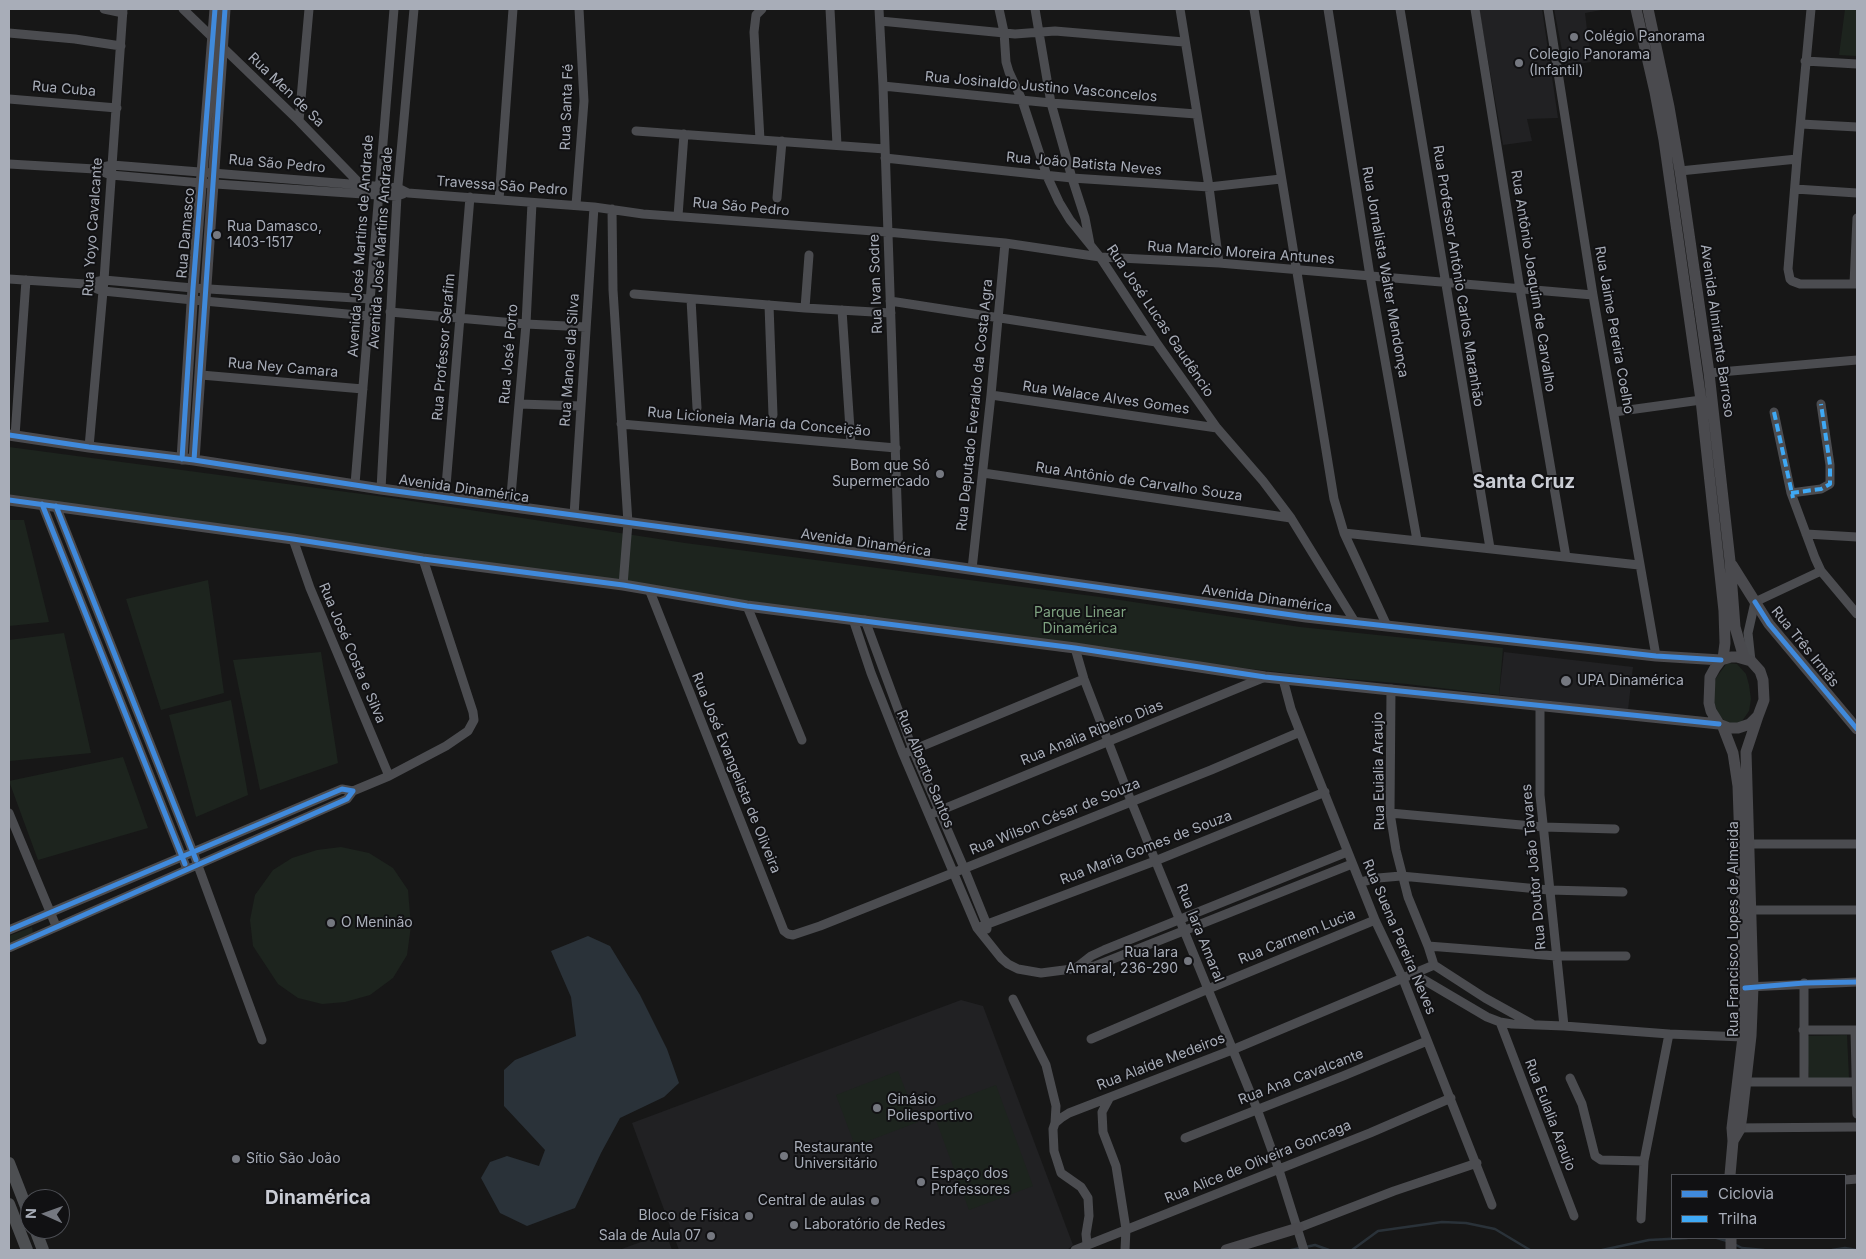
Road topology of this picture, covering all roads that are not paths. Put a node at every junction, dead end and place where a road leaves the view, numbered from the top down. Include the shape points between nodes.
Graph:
1 (104, 9) edge
2 (182, 9) edge
3 (215, 9) edge
4 (225, 9) edge
5 (308, 9) edge
6 (394, 9) edge
7 (414, 9) edge
8 (512, 9) edge
9 (579, 9) edge
10 (762, 9) edge
11 (830, 9) edge
12 (879, 9) edge
13 (999, 9) edge
14 (1035, 9) edge
15 (1180, 9) edge
16 (1254, 9) edge
17 (1328, 9) edge
18 (1400, 9) edge
19 (1476, 9) edge
20 (1548, 9) edge
21 (1636, 9) edge
22 (1648, 9) edge
23 (1811, 9) edge
24 (123, 11) edge
25 (880, 21) junction
26 (1004, 32) junction
27 (1040, 32) junction
28 (9, 33) edge
29 (213, 39) junction
30 (1184, 42) junction
31 (121, 46) junction
32 (222, 47) junction
33 (1805, 61) junction
34 (1857, 64) edge
35 (883, 86) junction
36 (9, 98) edge
37 (1022, 100) junction
38 (1051, 103) junction
39 (117, 108) junction
40 (1196, 114) junction
41 (300, 121) junction
42 (1801, 124) junction
43 (1857, 127) edge
44 (636, 131) dead end
45 (684, 134) junction
46 (760, 140) junction
47 (782, 142) junction
48 (837, 145) junction
49 (885, 154) junction
50 (1797, 158) junction
51 (9, 164) edge
52 (112, 165) junction
53 (95, 170) junction
54 (1680, 171) junction
55 (111, 175) junction
56 (1047, 176) junction
57 (208, 178) junction
58 (1072, 178) junction
59 (1281, 179) junction
60 (1209, 188) junction
61 (362, 189) junction
62 (1795, 189) junction
63 (379, 191) junction
64 (397, 192) junction
65 (1857, 193) edge
66 (470, 198) junction
67 (778, 198) dead end
68 (499, 200) junction
69 (532, 203) junction
70 (576, 205) junction
71 (594, 207) junction
72 (612, 209) junction
73 (678, 216) junction
74 (1857, 218) edge
75 (887, 232) junction
76 (1005, 243) junction
77 (1091, 245) junction
78 (809, 255) dead end
79 (1100, 257) junction
80 (1219, 263) junction
81 (1296, 270) junction
82 (1370, 276) junction
83 (9, 279) edge
84 (26, 280) junction
85 (104, 280) junction
86 (1445, 283) junction
87 (85, 284) junction
88 (1856, 284) edge
89 (1520, 289) junction
90 (102, 291) junction
91 (634, 294) dead end
92 (199, 295) junction
93 (1593, 295) junction
94 (371, 299) junction
95 (691, 299) junction
96 (890, 301) junction
97 (769, 305) junction
98 (805, 308) junction
99 (842, 310) junction
100 (390, 312) junction
101 (891, 313) junction
102 (369, 316) junction
103 (460, 318) junction
104 (998, 318) junction
105 (526, 324) junction
106 (586, 327) junction
107 (1156, 342) junction
108 (1857, 360) edge
109 (1709, 373) junction
110 (201, 375) junction
111 (363, 389) junction
112 (991, 395) junction
113 (1701, 400) junction
114 (519, 404) junction
115 (1821, 404) dead end
116 (581, 406) junction
117 (697, 408) dead end
118 (1614, 412) junction
119 (1774, 412) dead end
120 (773, 415) dead end
121 (621, 424) junction
122 (1217, 428) junction
123 (12, 435) edge
124 (851, 444) junction
125 (88, 447) junction
126 (896, 448) junction
127 (182, 459) junction
128 (194, 460) junction
129 (983, 473) junction
130 (355, 484) junction
131 (381, 489) junction
132 (1791, 493) junction
133 (445, 498) junction
134 (9, 500) edge
135 (42, 504) junction
136 (56, 506) junction
137 (510, 507) junction
138 (574, 515) junction
139 (1291, 518) junction
140 (628, 524) junction
141 (1344, 533) junction
142 (1806, 534) junction
143 (1857, 537) edge
144 (293, 539) junction
145 (1417, 540) junction
146 (1490, 548) junction
147 (1566, 557) junction
148 (423, 559) junction
149 (899, 559) junction
150 (1730, 561) junction
151 (1640, 565) junction
152 (972, 569) junction
153 (1821, 570) junction
154 (623, 585) junction
155 (649, 589) junction
156 (90, 595) junction
157 (80, 600) junction
158 (1755, 602) junction
159 (1847, 602) junction
160 (1857, 603) edge
161 (747, 606) junction
162 (1857, 614) edge
163 (853, 619) junction
164 (865, 620) junction
165 (1355, 622) junction
166 (1387, 626) junction
167 (1075, 648) junction
168 (1656, 656) junction
169 (1722, 660) junction
170 (1747, 660) junction
171 (883, 668) junction
172 (871, 673) junction
173 (1265, 677) junction
174 (1084, 679) junction
175 (1284, 679) junction
176 (1392, 690) junction
177 (1540, 706) junction
178 (1758, 716) junction
179 (1721, 726) junction
180 (1857, 729) edge
181 (1300, 732) junction
182 (802, 740) dead end
183 (1108, 741) junction
184 (913, 750) junction
185 (903, 754) junction
186 (389, 776) junction
187 (353, 791) junction
188 (1325, 792) junction
189 (1131, 801) junction
190 (938, 810) junction
191 (9, 813) edge
192 (1390, 813) junction
193 (929, 815) junction
194 (1543, 827) junction
195 (1615, 828) dead end
196 (236, 834) junction
197 (1750, 844) junction
198 (1857, 844) edge
199 (242, 845) junction
200 (193, 852) junction
201 (1347, 852) junction
202 (182, 857) junction
203 (1155, 861) junction
204 (1352, 864) junction
205 (198, 865) junction
206 (964, 868) junction
207 (187, 869) junction
208 (954, 873) junction
209 (1401, 876) junction
210 (1361, 882) junction
211 (1549, 890) junction
212 (1623, 892) dead end
213 (1751, 910) junction
214 (1857, 910) edge
215 (51, 913) junction
216 (1180, 919) junction
217 (1375, 920) junction
218 (987, 924) junction
219 (56, 926) junction
220 (820, 926) joint
221 (977, 928) junction
222 (9, 930) edge
223 (1184, 930) junction
224 (987, 940) junction
225 (1428, 946) junction
226 (9, 948) edge
227 (1556, 956) junction
228 (1626, 956) dead end
229 (1434, 965) junction
230 (1076, 968) junction
231 (1414, 974) junction
232 (1403, 979) junction
233 (1857, 982) edge
234 (1804, 983) junction
235 (1749, 987) junction
236 (1208, 989) junction
237 (1013, 999) dead end
238 (1500, 1022) junction
239 (1533, 1024) junction
240 (1564, 1026) junction
241 (1803, 1030) junction
242 (1856, 1030) edge
243 (1669, 1034) junction
244 (1743, 1037) junction
245 (1091, 1039) dead end
246 (262, 1040) dead end
247 (1427, 1041) junction
248 (1232, 1050) junction
249 (1570, 1078) dead end
250 (1747, 1082) junction
251 (1804, 1082) junction
252 (1856, 1082) edge
253 (1110, 1097) junction
254 (1451, 1098) junction
255 (1056, 1106) junction
256 (1256, 1109) junction
257 (1066, 1114) junction
258 (1857, 1114) edge
259 (1055, 1123) junction
260 (1857, 1126) edge
261 (1736, 1128) junction
262 (1185, 1138) dead end
263 (1644, 1161) junction
264 (9, 1163) edge
265 (1477, 1163) junction
266 (1279, 1170) junction
267 (1730, 1174) edge
268 (20, 1191) edge
269 (9, 1204) edge
270 (1492, 1205) dead end
271 (1574, 1216) dead end
272 (1641, 1219) dead end
273 (1126, 1229) junction
274 (1299, 1233) junction
275 (1088, 1244) junction
276 (27, 1250) edge
277 (1075, 1250) edge
278 (1125, 1250) edge
279 (1226, 1250) edge
280 (1304, 1250) edge

1 - 24 street
2 - 29 street, Rua Men de Sa
3 - 29 main road, Rua Damasco
4 - 32 main road, Rua Damasco
5 - 41 street
6 - 63 street, Avenida José Martins de Andrade
7 - 64 street, Avenida José Martins Andrade
8 - 68 street
9 - 70 street, Rua Santa Fé via 584,100
10 - 46 street via 756,15 754,32
11 - 48 street
12 - 25 street, Rua Ivan Sodre
13 - 26 street, Rua José Lucas Gaudêncio
14 - 27 street
15 - 30 street
16 - 59 street
17 - 82 street, Rua Jornalista Walter Mendonça
18 - 86 street, Rua Professor Antônio Carlos Maranhão
19 - 89 street, Rua Antônio Joaquim de Carvalho
20 - 93 street, Rua Jaime Pereira Coelho
21 - 113 main road, Avenida Almirante Barroso via 1664,140
22 - 54 main road, Avenida Almirante Barroso via 1670,107
23 - 33 street
24 - 31 street, Rua Yoyo Cavalcante
25 - 26 street
25 - 35 street, Rua Ivan Sodre
26 - 27 street
26 - 37 street, Rua José Lucas Gaudêncio via 1006,62
27 - 30 street
27 - 38 street
28 - 31 street
29 - 32 street, Rua Men de Sa
29 - 57 main road, Rua Damasco
30 - 40 street
31 - 39 street, Rua Yoyo Cavalcante
32 - 41 street, Rua Men de Sa
32 - 57 main road, Rua Damasco
33 - 34 street
33 - 42 street
35 - 37 street, Rua Josinaldo Justino Vasconcelos
35 - 49 street, Rua Ivan Sodre
36 - 39 street, Rua Cuba
37 - 38 street, Rua Josinaldo Justino Vasconcelos
37 - 56 street, Rua José Lucas Gaudêncio
38 - 40 street, Rua Josinaldo Justino Vasconcelos
38 - 58 street
39 - 52 street, Rua Yoyo Cavalcante
40 - 60 street
41 - 61 street, Rua Men de Sa
42 - 43 street
42 - 50 street
44 - 45 street, Rua João Batista Neves
45 - 46 street, Rua João Batista Neves
45 - 73 street
46 - 47 street, Rua João Batista Neves
47 - 48 street, Rua João Batista Neves
47 - 67 street
48 - 49 street, Rua João Batista Neves
49 - 56 street, Rua João Batista Neves
49 - 75 street, Rua Ivan Sodre
50 - 54 street
50 - 62 street
51 - 53 street, Rua São Pedro
52 - 53 street, Rua São Pedro
52 - 55 street, Rua Yoyo Cavalcante
52 - 57 street, Rua São Pedro
53 - 55 street, Rua São Pedro
54 - 109 main road, Avenida Almirante Barroso
55 - 57 street, Rua São Pedro
55 - 85 street, Rua Yoyo Cavalcante
56 - 58 street, Rua João Batista Neves
56 - 77 street, Rua José Lucas Gaudêncio via 1070,220
57 - 61 street, Rua São Pedro
57 - 92 main road, Rua Damasco
58 - 60 street, Rua João Batista Neves
58 - 77 street via 1086,218
59 - 60 street, Rua João Batista Neves
59 - 81 street
60 - 80 street
61 - 63 street, Rua São Pedro
62 - 65 street
62 - 88 street via 1788,269 1790,279 1800,284
63 - 64 street, Rua São Pedro
63 - 94 street, Avenida José Martins de Andrade
64 - 66 street, Travessa São Pedro
64 - 100 street, Avenida José Martins Andrade
66 - 68 street, Travessa São Pedro
66 - 103 street, Rua Professor Serafim
68 - 69 street, Travessa São Pedro
69 - 70 street, Travessa São Pedro
69 - 105 street, Rua José Porto
70 - 71 street, Travessa São Pedro
71 - 72 street, Rua São Pedro
71 - 106 street, Rua Manoel da Silva
72 - 73 street, Rua São Pedro
72 - 121 street
73 - 75 street, Rua São Pedro
74 - 88 street
75 - 76 street, Rua Marcio Moreira Antunes
75 - 96 street, Rua Ivan Sodre
76 - 79 street, Rua Marcio Moreira Antunes
76 - 104 street, Rua Deputado Everaldo da Costa Agra
77 - 79 street, Rua José Lucas Gaudêncio
78 - 98 street
79 - 80 street, Rua Marcio Moreira Antunes
79 - 107 street, Rua José Lucas Gaudêncio
80 - 81 street, Rua Marcio Moreira Antunes
81 - 82 street, Rua Marcio Moreira Antunes
81 - 141 street via 1334,498
82 - 86 street, Rua Marcio Moreira Antunes
82 - 145 street, Rua Jornalista Walter Mendonça
83 - 84 street
84 - 87 street
84 - 123 street
85 - 87 street
85 - 90 street, Rua Yoyo Cavalcante
85 - 92 street
86 - 89 street, Rua Marcio Moreira Antunes
86 - 146 street, Rua Professor Antônio Carlos Maranhão
87 - 90 street
89 - 93 street, Rua Marcio Moreira Antunes
89 - 147 street, Rua Antônio Joaquim de Carvalho
90 - 92 street
90 - 125 street, Rua Yoyo Cavalcante
91 - 95 street
92 - 94 street
92 - 102 street
92 - 110 main road, Rua Damasco
92 - 127 main road, Rua Damasco
93 - 118 street, Rua Jaime Pereira Coelho
94 - 102 street, Avenida José Martins de Andrade
95 - 97 street
95 - 117 street, Rua Licioneia Maria da Conceição
96 - 101 street, Rua Ivan Sodre
96 - 104 street
97 - 98 street
97 - 120 street, Rua Licioneia Maria da Conceição
98 - 99 street
99 - 101 street
99 - 124 street
100 - 103 street
100 - 131 street, Avenida José Martins Andrade
101 - 126 street, Rua Ivan Sodre
102 - 111 street, Avenida José Martins de Andrade
103 - 105 street
103 - 133 street, Rua Professor Serafim
104 - 107 street
104 - 112 street, Rua Deputado Everaldo da Costa Agra
105 - 106 street
105 - 114 street, Rua José Porto
106 - 116 street, Rua Manoel da Silva
107 - 122 street, Rua José Lucas Gaudêncio
108 - 109 street
109 - 150 main road, Avenida Almirante Barroso
110 - 111 street, Rua Ney Camara
110 - 128 main road, Rua Damasco
111 - 130 street, Avenida José Martins de Andrade
112 - 122 street, Rua Walace Alves Gomes
112 - 129 street, Rua Deputado Everaldo da Costa Agra
113 - 118 street
113 - 169 main road, Avenida Almirante Barroso via 1724,611
114 - 116 street
114 - 137 street, Rua José Porto
115 - 132 street via 1830,484
116 - 138 street, Rua Manoel da Silva
118 - 151 street, Rua Jaime Pereira Coelho
119 - 132 street
121 - 124 street, Rua Licioneia Maria da Conceição
121 - 140 street
122 - 139 street, Rua José Lucas Gaudêncio
123 - 125 main road, Avenida Dinamérica
124 - 126 street, Rua Licioneia Maria da Conceição
125 - 127 main road, Avenida Dinamérica
126 - 149 street, Rua Ivan Sodre
127 - 128 main road, Avenida Dinamérica
128 - 130 main road, Avenida Dinamérica
129 - 139 street, Rua Antônio de Carvalho Souza
129 - 152 street, Rua Deputado Everaldo da Costa Agra
130 - 131 main road, Avenida Dinamérica
131 - 133 main road, Avenida Dinamérica
132 - 142 street
133 - 137 main road, Avenida Dinamérica
134 - 135 main road
135 - 136 main road
135 - 157 street
136 - 144 main road
136 - 156 street
137 - 138 main road, Avenida Dinamérica
138 - 140 main road, Avenida Dinamérica
139 - 165 street, Rua José Lucas Gaudêncio
140 - 149 main road, Avenida Dinamérica
140 - 154 street
141 - 145 street
141 - 166 street
142 - 143 street
142 - 153 street
144 - 148 main road
144 - 186 street, Rua José Costa e Silva via 310,588
145 - 146 street
146 - 147 street
147 - 151 street
148 - 154 main road
148 - 186 street via 474,720 468,731 440,750
149 - 152 main road, Avenida Dinamérica
150 - 158 main road, Rua Três Irmãs
150 - 170 main road, Avenida Almirante Barroso via 1735,627
151 - 168 street, Rua Jaime Pereira Coelho
152 - 165 main road, Avenida Dinamérica
153 - 158 street
153 - 159 street
154 - 155 main road
155 - 161 main road
155 - 220 street, Rua José Evangelista de Oliveira via 784,931 793,935
156 - 157 street
156 - 200 street
157 - 202 street
158 - 170 street via 1748,633
158 - 180 main road, Rua Três Irmãs via 1769,624
159 - 160 street
159 - 162 street
161 - 163 main road
161 - 182 street
163 - 164 main road
163 - 172 street, Rua Alberto Santos
164 - 167 main road
164 - 171 street
165 - 166 main road, Avenida Dinamérica
166 - 168 main road, Avenida Dinamérica
167 - 173 main road
167 - 174 street, Rua Iara Amaral
168 - 169 main road, Avenida Dinamérica
169 - 170 main road via 1737,657
169 - 179 main road via 1710,677 1708,691 1711,711
170 - 178 main road via 1760,671 1763,680 1764,700
171 - 172 street
171 - 184 street
172 - 185 street, Rua Alberto Santos
173 - 175 main road
173 - 183 street, Rua Analia Ribeiro Dias
174 - 183 street, Rua Iara Amaral
174 - 184 street
175 - 176 main road
175 - 181 street, Rua Suena Pereira Neves via 1288,701
176 - 177 main road
176 - 192 street, Rua Euialia Araujo
177 - 179 main road
177 - 194 street, Rua Doutor João Tavares
178 - 179 main road via 1745,726
178 - 197 main road, Rua Francisco Lopes de Almeida via 1746,752
179 - 235 main road, Rua Francisco Lopes de Almeida via 1733,753 1738,786
181 - 188 street, Rua Suena Pereira Neves
181 - 189 street, Rua Wilson César de Souza
183 - 189 street, Rua Iara Amaral
183 - 190 street, Rua Analia Ribeiro Dias
184 - 185 street
184 - 190 street
185 - 193 street, Rua Alberto Santos
186 - 187 street
187 - 196 street via 342,789
187 - 199 street via 347,799
188 - 201 street, Rua Suena Pereira Neves
188 - 203 street, Rua Maria Gomes de Souza
189 - 203 street, Rua Iara Amaral
189 - 206 street, Rua Wilson César de Souza
190 - 193 street, Rua Analia Ribeiro Dias
190 - 206 street
191 - 215 street
192 - 194 street
192 - 209 street, Rua Euialia Araujo
193 - 208 street, Rua Alberto Santos
194 - 195 street
194 - 211 street, Rua Doutor João Tavares
196 - 199 street
196 - 200 street
197 - 198 street
197 - 213 main road, Rua Francisco Lopes de Almeida
199 - 205 street
200 - 202 street
200 - 205 street
201 - 204 street, Rua Suena Pereira Neves
201 - 216 street
202 - 207 street
202 - 215 street
203 - 216 street, Rua Iara Amaral
203 - 218 street, Rua Maria Gomes de Souza
204 - 210 street, Rua Suena Pereira Neves
204 - 223 street, Rua Alberto Santos
205 - 207 street
205 - 246 street
206 - 208 street, Rua Wilson César de Souza
206 - 218 street
207 - 219 street
208 - 220 street, Rua Wilson César de Souza
208 - 221 street, Rua Alberto Santos
209 - 210 street
209 - 211 street
209 - 225 street, Rua Euialia Araujo
210 - 217 street, Rua Suena Pereira Neves
211 - 212 street
211 - 227 street, Rua Doutor João Tavares
213 - 214 street
213 - 235 main road, Rua Francisco Lopes de Almeida
215 - 219 street
215 - 222 street
216 - 223 street, Rua Iara Amaral
216 - 230 street via 1091,956
217 - 232 street, Rua Suena Pereira Neves
217 - 236 street, Rua Carmem Lucia
218 - 221 street, Rua Maria Gomes de Souza
218 - 224 street
219 - 226 street
221 - 224 street, Rua Alberto Santos
223 - 230 street, Rua Alberto Santos via 1095,966
223 - 236 street, Rua Iara Amaral
224 - 230 street, Rua Alberto Santos via 1001,958 1018,969 1041,973
225 - 227 street
225 - 229 street, Rua Euialia Araujo
227 - 228 street
227 - 240 street, Rua Doutor João Tavares
229 - 231 street, Rua Alaíde Medeiros
229 - 239 street
231 - 232 street, Rua Alaíde Medeiros
231 - 238 street
232 - 247 street, Rua Suena Pereira Neves
232 - 248 street, Rua Alaíde Medeiros
233 - 234 street
234 - 235 street
234 - 241 street
235 - 244 main road, Rua Francisco Lopes de Almeida
235 - 250 main road, Rua Francisco Lopes de Almeida
236 - 245 street, Rua Carmem Lucia
236 - 248 street, Rua Iara Amaral
237 - 255 street via 1046,1065
238 - 239 street
238 - 271 street, Rua Eulalia Araujo
239 - 240 street
240 - 243 street
241 - 242 street
241 - 251 street
242 - 252 street
243 - 244 street
243 - 263 street
244 - 261 main road, Rua Francisco Lopes de Almeida
247 - 254 street, Rua Suena Pereira Neves
247 - 256 street, Rua Ana Cavalcante
248 - 253 street, Rua Alaíde Medeiros
248 - 256 street, Rua Iara Amaral
249 - 263 street via 1582,1104 1593,1153 1597,1158
250 - 251 street
250 - 261 main road, Rua Francisco Lopes de Almeida
251 - 252 street
252 - 258 street
253 - 257 street, Rua Alaíde Medeiros
253 - 273 street via 1102,1112 1103,1132 1116,1166
254 - 265 street, Rua Suena Pereira Neves
254 - 266 street, Rua Alice de Oliveira Goncaga
255 - 257 street
255 - 259 street
256 - 262 street, Rua Ana Cavalcante
256 - 266 street, Rua Iara Amaral
257 - 259 street, Rua Alaíde Medeiros
259 - 275 street via 1052,1138 1059,1169 1081,1187 1088,1198
260 - 261 street
261 - 267 main road, Rua Francisco Lopes de Almeida
263 - 272 street
264 - 268 main road
265 - 270 street, Rua Suena Pereira Neves
265 - 274 street via 1394,1191
266 - 273 street, Rua Alice de Oliveira Goncaga
266 - 274 street, Rua Iara Amaral
269 - 276 main road
273 - 275 street, Rua Alice de Oliveira Goncaga
273 - 278 street
274 - 279 main road
274 - 280 street, Rua Iara Amaral
275 - 277 street, Rua Alice de Oliveira Goncaga

